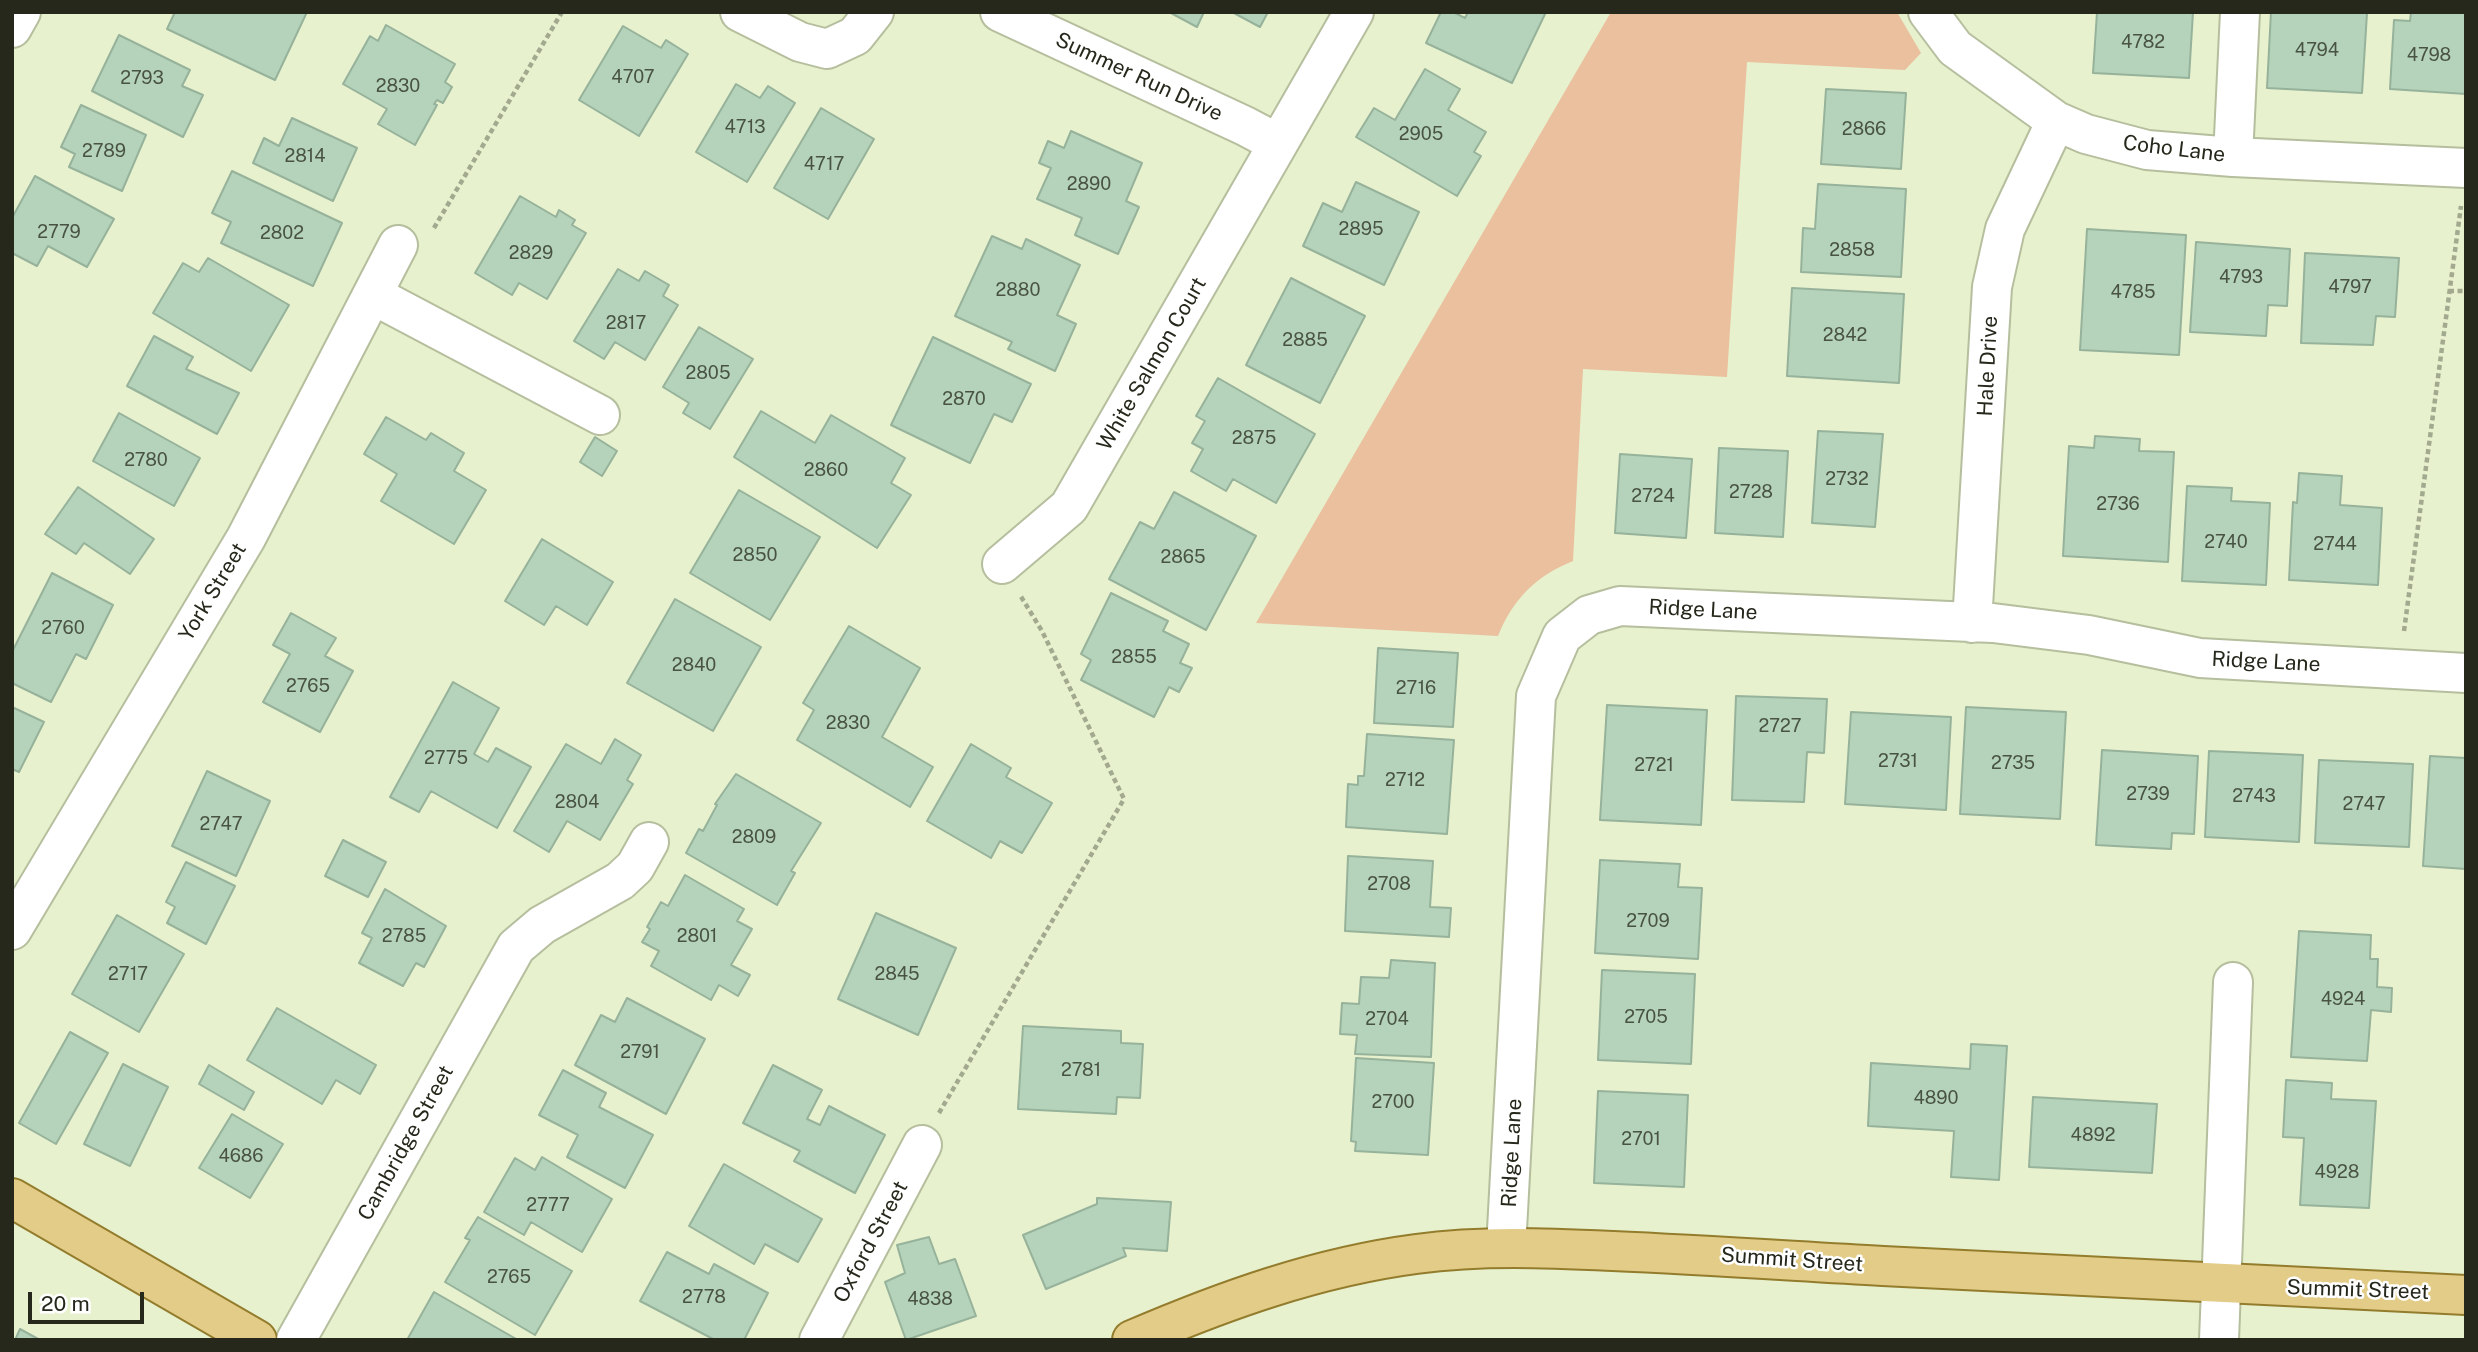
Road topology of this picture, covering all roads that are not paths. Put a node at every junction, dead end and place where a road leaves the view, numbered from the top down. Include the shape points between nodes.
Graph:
1 (21, 12) edge
2 (740, 12) edge
3 (874, 12) edge
4 (1000, 12) edge
5 (1354, 12) edge
6 (1928, 12) edge
7 (2240, 12) edge
8 (12, 28) edge
9 (2056, 121) junction
10 (1277, 143) junction
11 (2233, 157) junction
12 (2464, 182) edge
13 (398, 245) road end
14 (373, 295) junction
15 (600, 415) dead end
16 (1002, 564) dead end
17 (1972, 623) junction
18 (2466, 673) edge
19 (649, 842) dead end
20 (12, 930) edge
21 (2233, 982) dead end
22 (922, 1145) road end
23 (12, 1198) edge
24 (1506, 1248) junction
25 (2221, 1284) junction
26 (2466, 1295) edge
27 (257, 1340) edge
28 (296, 1340) edge
29 (819, 1340) edge
30 (1132, 1340) edge
31 (2219, 1340) edge

1 - 8 street
2 - 3 street via 800,42 827,49 855,36
4 - 10 street, Summer Run Drive
5 - 10 street, White Salmon Court
6 - 9 street, Coho Lane via 1955,48
7 - 11 street
9 - 11 street, Coho Lane via 2147,150
9 - 17 street, Hale Drive via 2004,229 1992,287
10 - 16 street, White Salmon Court via 1069,507
11 - 12 street, Coho Lane
13 - 14 street, York Street
14 - 15 street
14 - 20 street, York Street via 246,538
17 - 18 street, Ridge Lane via 2089,635 2200,659
17 - 24 street, Ridge Lane via 1620,606 1589,615 1562,636 1536,696
19 - 28 street, Cambridge Street via 635,867 620,881 542,925 516,947
21 - 25 street
22 - 29 street, Oxford Street
23 - 27 main road
24 - 25 main road, Summit Street
24 - 30 main road, Summit Street via 1417,1254 1327,1270
25 - 26 main road, Summit Street
25 - 31 street

